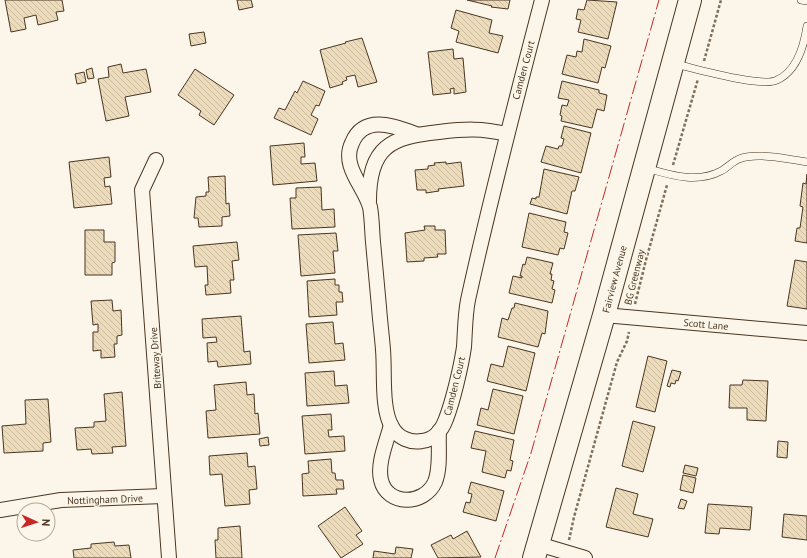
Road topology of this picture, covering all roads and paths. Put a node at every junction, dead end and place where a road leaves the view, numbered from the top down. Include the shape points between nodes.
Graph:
1 (542, 0) edge
2 (690, 0) edge
3 (721, 0) edge
4 (801, 0) edge
5 (807, 1) edge
6 (807, 26) edge
7 (673, 63) junction
8 (701, 70) junction
9 (416, 134) junction
10 (507, 134) junction
11 (156, 160) dead end
12 (807, 162) edge
13 (644, 168) junction
14 (670, 174) junction
15 (370, 207) junction
16 (604, 315) junction
17 (632, 318) junction
18 (807, 333) edge
19 (391, 425) junction
20 (439, 431) junction
21 (164, 496) junction
22 (0, 510) edge
23 (536, 551) edge
24 (565, 552) junction
25 (169, 558) edge
26 (585, 558) edge

1 - 10 street, Camden Court
2 - 7 main road, Fairview Avenue
3 - 8 path, BG Greenway
4 - 5 lane
6 - 8 lane via 799,58 788,74 776,81 764,82
7 - 8 lane
7 - 13 main road, Fairview Avenue
8 - 14 path, BG Greenway
9 - 10 street via 474,129
9 - 15 street via 394,142 378,156 370,176
9 - 15 street via 389,124 378,124 363,129 353,140 349,150 350,166
10 - 20 street, Camden Court via 468,303 463,351 446,419
11 - 21 street, Briteway Drive via 142,190
12 - 14 lane via 769,156 739,159 705,177 685,178
13 - 14 lane
13 - 16 main road, Fairview Avenue
14 - 17 path, BG Greenway
15 - 19 street via 387,412
16 - 17 street, Scott Lane
16 - 23 main road, Fairview Avenue
17 - 18 street, Scott Lane
17 - 24 path, BG Greenway via 627,341 617,362
19 - 20 street via 399,436 412,441 428,440
19 - 20 street via 381,466 381,481 390,495 406,500 422,496 434,483 438,465
21 - 22 street, Nottingham Drive via 61,500
21 - 25 street, Briteway Drive
23 - 24 street
24 - 26 street

